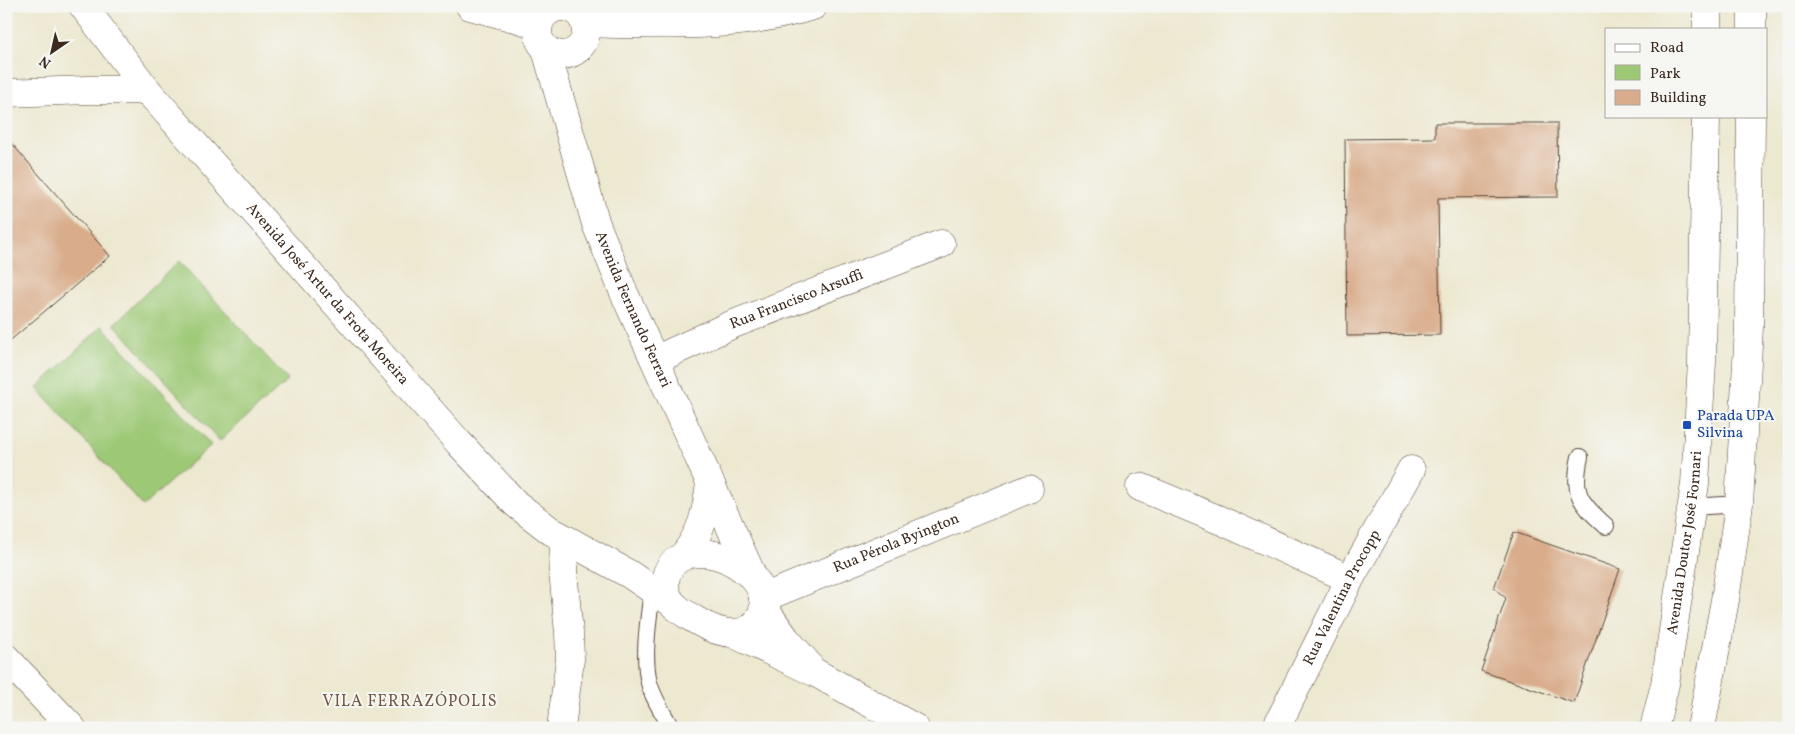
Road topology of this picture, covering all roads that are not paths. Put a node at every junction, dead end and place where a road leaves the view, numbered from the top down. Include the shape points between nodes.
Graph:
1 (83, 6) edge
2 (470, 6) edge
3 (812, 6) edge
4 (1707, 6) edge
5 (1752, 6) edge
6 (573, 12) edge
7 (1707, 28) edge
8 (1752, 28) edge
9 (542, 38) junction
10 (575, 52) junction
11 (147, 90) junction
12 (6, 93) edge
13 (1706, 118) edge
14 (1751, 118) edge
15 (570, 129) junction
16 (941, 244) dead end
17 (654, 360) junction
18 (1580, 457) dead end
19 (1411, 470) dead end
20 (710, 484) junction
21 (1140, 487) dead end
22 (1029, 489) dead end
23 (1739, 504) junction
24 (1692, 506) junction
25 (1606, 526) dead end
26 (564, 539) junction
27 (596, 556) junction
28 (679, 559) junction
29 (1350, 579) junction
30 (760, 594) junction
31 (662, 596) junction
32 (734, 634) junction
33 (6, 658) edge
34 (816, 673) junction
35 (72, 728) edge
36 (561, 728) edge
37 (671, 728) edge
38 (915, 728) edge
39 (1276, 728) edge
40 (1654, 728) edge
41 (1701, 728) edge

1 - 11 street, Avenida José Artur da Frota Moreira
2 - 9 street via 522,20
3 - 6 street via 770,16 689,25
4 - 7 street
5 - 8 street
6 - 9 street via 558,6 543,14
6 - 10 street via 586,32
9 - 10 street via 560,56
9 - 15 street
10 - 15 street via 570,90
11 - 12 street
11 - 26 street, Avenida José Artur da Frota Moreira via 491,479 532,518
13 - 24 street, Avenida Doutor José Fornari via 1702,362
14 - 23 street via 1749,327
15 - 17 street, Avenida Fernando Ferrari via 596,224
16 - 17 street, Rua Francisco Arsuffi via 731,325
17 - 20 street, Avenida Fernando Ferrari
18 - 25 lane via 1576,490 1588,510
19 - 29 street, Rua Valentina Procopp
20 - 28 street via 701,529
20 - 30 street, Avenida Fernando Ferrari
21 - 29 street
22 - 30 street, Rua Pérola Byington
23 - 24 lane
23 - 41 street
24 - 40 street, Avenida Doutor José Fornari via 1665,684
26 - 27 street, Avenida José Artur da Frota Moreira
26 - 36 street via 563,571 570,659
27 - 28 street, Avenida José Artur da Frota Moreira via 642,564
27 - 31 street, Avenida José Artur da Frota Moreira
28 - 30 street via 702,553 718,556 743,568
28 - 31 street via 666,575
29 - 39 street, Rua Valentina Procopp
30 - 32 street via 756,623
30 - 34 street via 786,639
31 - 32 street via 704,625
31 - 37 lane via 647,658 648,679
32 - 34 street
33 - 35 street
34 - 38 street

